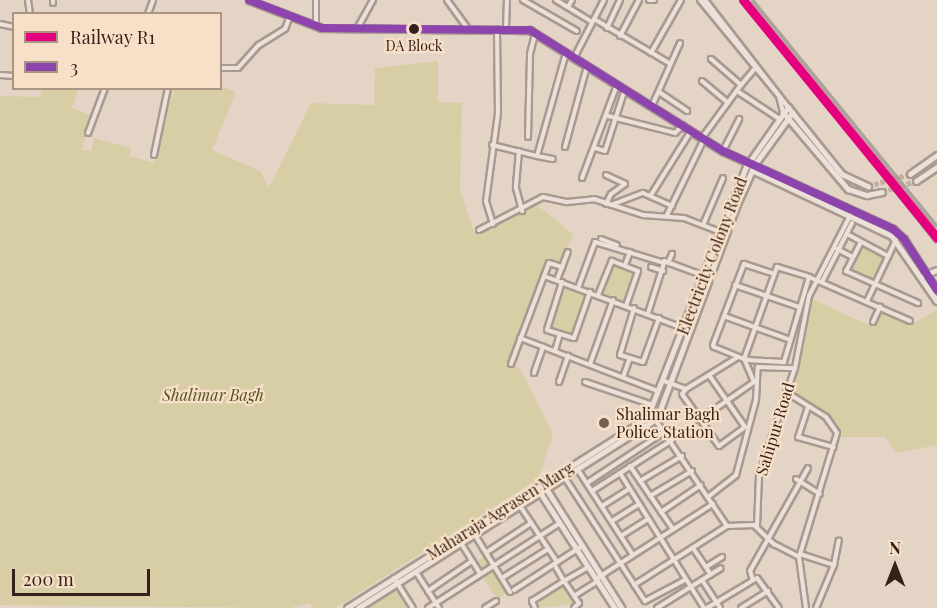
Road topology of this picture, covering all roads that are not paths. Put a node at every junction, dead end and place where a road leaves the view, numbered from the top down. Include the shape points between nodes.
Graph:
1 (249, 0) edge
2 (316, 0) edge
3 (373, 0) edge
4 (447, 0) edge
5 (507, 0) edge
6 (523, 0) edge
7 (556, 0) edge
8 (572, 0) edge
9 (604, 0) edge
10 (620, 0) edge
11 (639, 0) edge
12 (649, 0) edge
13 (654, 0) edge
14 (681, 0) edge
15 (700, 0) edge
16 (705, 0) edge
17 (568, 8) junction
18 (290, 16) junction
19 (593, 21) junction
20 (316, 26) junction
21 (358, 27) junction
22 (467, 28) junction
23 (498, 28) junction
24 (506, 28) junction
25 (607, 28) junction
26 (578, 31) dead end
27 (536, 34) junction
28 (621, 36) junction
29 (680, 43) dead end
30 (566, 53) junction
31 (651, 53) junction
32 (574, 58) junction
33 (711, 59) dead end
34 (669, 63) junction
35 (587, 66) junction
36 (756, 67) junction
37 (222, 68) edge
38 (702, 81) dead end
39 (617, 85) junction
40 (741, 85) junction
41 (625, 89) junction
42 (104, 90) edge
43 (168, 90) edge
44 (737, 90) junction
45 (659, 92) junction
46 (729, 103) junction
47 (652, 106) junction
48 (788, 107) junction
49 (687, 111) dead end
50 (783, 112) junction
51 (792, 113) junction
52 (609, 116) junction
53 (617, 118) junction
54 (778, 118) junction
55 (788, 118) junction
56 (739, 119) dead end
57 (683, 125) junction
58 (691, 131) junction
59 (88, 133) dead end
60 (528, 137) dead end
61 (703, 138) junction
62 (492, 145) junction
63 (565, 147) dead end
64 (595, 148) junction
65 (519, 151) junction
66 (723, 151) junction
67 (154, 155) dead end
68 (937, 155) edge
69 (537, 156) junction
70 (553, 159) dead end
71 (748, 164) junction
72 (755, 164) junction
73 (937, 167) edge
74 (752, 170) junction
75 (910, 174) tunnel mouth
76 (606, 175) dead end
77 (582, 178) dead end
78 (723, 178) dead end
79 (916, 181) tunnel mouth
80 (868, 186) tunnel mouth
81 (882, 192) tunnel mouth
82 (651, 195) junction
83 (608, 205) junction
84 (672, 206) junction
85 (522, 211) junction
86 (851, 214) junction
87 (667, 215) junction
88 (852, 223) dead end
89 (493, 224) junction
90 (703, 225) junction
91 (480, 230) dead end
92 (723, 232) junction
93 (847, 234) junction
94 (601, 239) dead end
95 (900, 241) junction
96 (861, 242) junction
97 (836, 249) junction
98 (568, 252) dead end
99 (630, 252) junction
100 (672, 254) dead end
101 (888, 256) junction
102 (853, 257) junction
103 (668, 263) junction
104 (625, 265) junction
105 (562, 267) junction
106 (651, 267) dead end
107 (937, 270) edge
108 (663, 271) junction
109 (774, 274) junction
110 (702, 275) junction
111 (924, 275) junction
112 (544, 276) junction
113 (809, 277) junction
114 (821, 279) junction
115 (557, 280) junction
116 (562, 282) junction
117 (875, 284) junction
118 (735, 285) junction
119 (578, 288) junction
120 (937, 290) edge
121 (590, 292) junction
122 (598, 295) junction
123 (766, 296) junction
124 (613, 300) junction
125 (867, 301) junction
126 (937, 301) edge
127 (918, 303) dead end
128 (626, 305) junction
129 (798, 307) junction
130 (880, 307) junction
131 (633, 308) junction
132 (648, 314) junction
133 (724, 315) junction
134 (659, 318) junction
135 (910, 321) dead end
136 (873, 322) dead end
137 (755, 327) junction
138 (683, 328) junction
139 (560, 334) junction
140 (520, 338) junction
141 (788, 339) junction
142 (543, 347) junction
143 (555, 351) junction
144 (568, 356) junction
145 (739, 356) junction
146 (630, 358) junction
147 (744, 358) junction
148 (511, 364) dead end
149 (590, 364) junction
150 (795, 368) junction
151 (534, 373) dead end
152 (710, 375) junction
153 (623, 377) junction
154 (664, 381) junction
155 (559, 382) dead end
156 (585, 382) dead end
157 (669, 383) junction
158 (686, 389) junction
159 (658, 391) junction
160 (786, 392) junction
161 (727, 401) junction
162 (652, 405) junction
163 (808, 407) junction
164 (650, 412) junction
165 (657, 418) junction
166 (699, 420) junction
167 (666, 431) junction
168 (672, 440) junction
169 (605, 444) junction
170 (834, 447) junction
171 (609, 450) junction
172 (682, 456) junction
173 (630, 466) junction
174 (808, 468) dead end
175 (578, 470) junction
176 (692, 471) junction
177 (620, 473) junction
178 (565, 478) junction
179 (796, 479) dead end
180 (640, 481) junction
181 (543, 483) junction
182 (587, 483) junction
183 (802, 484) junction
184 (701, 485) junction
185 (537, 488) junction
186 (547, 489) junction
187 (630, 489) junction
188 (592, 491) junction
189 (541, 494) junction
190 (820, 494) junction
191 (650, 496) junction
192 (708, 497) junction
193 (639, 504) junction
194 (713, 504) junction
195 (520, 506) junction
196 (602, 506) junction
197 (661, 512) junction
198 (648, 519) junction
199 (612, 521) junction
200 (531, 523) junction
201 (560, 523) junction
202 (727, 526) junction
203 (757, 526) junction
204 (673, 530) junction
205 (467, 532) junction
206 (473, 536) junction
207 (540, 536) junction
208 (621, 536) junction
209 (660, 538) junction
210 (769, 539) junction
211 (839, 540) dead end
212 (461, 543) junction
213 (582, 546) junction
214 (693, 547) junction
215 (548, 549) junction
216 (577, 549) junction
217 (487, 552) junction
218 (633, 555) junction
219 (800, 555) junction
220 (722, 557) dead end
221 (673, 560) junction
222 (472, 561) junction
223 (555, 563) junction
224 (620, 564) junction
225 (495, 565) junction
226 (834, 565) junction
227 (588, 567) junction
228 (706, 567) junction
229 (721, 568) dead end
230 (416, 572) junction
231 (480, 574) junction
232 (711, 575) junction
233 (394, 578) junction
234 (502, 578) junction
235 (598, 579) junction
236 (685, 580) junction
237 (702, 580) junction
238 (753, 580) junction
239 (564, 581) junction
240 (398, 583) junction
241 (634, 585) junction
242 (690, 588) junction
243 (428, 591) junction
244 (768, 591) junction
245 (574, 596) junction
246 (496, 601) dead end
247 (716, 602) junction
248 (436, 603) junction
249 (617, 607) edge
250 (777, 607) edge
251 (347, 608) edge
252 (360, 608) edge
253 (413, 608) edge
254 (428, 608) edge
255 (439, 608) edge
256 (486, 608) edge
257 (535, 608) edge
258 (574, 608) edge
259 (657, 608) edge
260 (705, 608) edge
261 (720, 608) edge
262 (741, 608) edge
263 (806, 608) edge
264 (816, 608) edge

1 - 18 street
2 - 20 street
3 - 21 street
4 - 22 street
5 - 24 street
6 - 26 street
7 - 17 street
8 - 17 street
9 - 19 street
10 - 25 street
11 - 28 street
12 - 13 street
14 - 31 street
15 - 36 street
16 - 48 street
17 - 19 street
18 - 20 street
18 - 37 street via 285,29 259,45 238,68
19 - 25 street
19 - 32 street
20 - 21 street
21 - 22 street
22 - 23 street
23 - 24 street
23 - 62 street via 498,113
24 - 27 street
25 - 28 street
27 - 30 street
27 - 60 street via 530,54
28 - 31 street
29 - 34 street
30 - 32 street
30 - 69 street
31 - 34 street
32 - 35 street
33 - 40 street
34 - 45 street
35 - 39 street
35 - 63 street
36 - 40 street
36 - 50 street via 779,96
38 - 46 street
39 - 41 street
39 - 52 street
40 - 44 street
41 - 47 street
41 - 53 street
42 - 59 street
43 - 67 street
44 - 46 street
44 - 54 street
45 - 47 street
45 - 49 street
46 - 61 street
47 - 57 street
48 - 50 street, Electricity Colony Road
48 - 51 street
50 - 54 street, Electricity Colony Road
50 - 55 street
51 - 55 street, Electricity Colony Road
51 - 80 street via 842,174
52 - 53 street
52 - 64 street
53 - 57 street via 675,133
53 - 64 street via 605,151
54 - 71 street, Electricity Colony Road
55 - 72 street, Electricity Colony Road
55 - 81 street via 848,189 867,195
56 - 66 street
57 - 58 street
58 - 61 street
58 - 82 street
61 - 66 street
61 - 84 street
62 - 65 street
62 - 89 street via 486,201
64 - 77 street
65 - 69 street
65 - 85 street via 516,188
66 - 71 street
68 - 75 street
69 - 70 street
71 - 72 street
71 - 74 street
71 - 92 street, Electricity Colony Road
72 - 74 street, Electricity Colony Road
72 - 95 street via 871,217
73 - 79 street
74 - 86 street
74 - 92 street, Electricity Colony Road
76 - 83 street via 625,184 610,194
78 - 90 street
82 - 83 street via 635,194
82 - 84 street
83 - 85 street via 541,197
83 - 87 street
84 - 87 street
85 - 89 street
86 - 95 street
86 - 97 street
87 - 90 street
88 - 93 street
89 - 91 street
90 - 92 street
92 - 110 street, Electricity Colony Road
92 - 157 street, Electricity Colony Road
93 - 96 street
93 - 97 street
94 - 103 street
95 - 101 street
95 - 111 street
96 - 101 street
96 - 102 street
97 - 102 street
97 - 114 street, Sahipur Road
98 - 105 street
99 - 104 street
99 - 108 street via 665,264
99 - 119 street via 595,243
100 - 103 street
101 - 117 street
102 - 117 street via 846,271
103 - 110 street
104 - 122 street via 611,261
104 - 128 street via 638,271
105 - 112 street via 550,263
105 - 115 street
106 - 108 street
107 - 111 street
108 - 132 street
109 - 113 street via 777,267
109 - 118 street via 744,264
109 - 123 street
110 - 138 street, Electricity Colony Road
111 - 120 street
111 - 126 street
112 - 115 street
112 - 140 street
113 - 114 street
113 - 129 street
114 - 125 street
114 - 150 street, Sahipur Road via 809,296
115 - 116 street
116 - 119 street
116 - 139 street via 546,328
117 - 125 street
117 - 127 street
118 - 123 street
118 - 133 street
119 - 121 street
121 - 122 street
121 - 139 street via 574,338
122 - 124 street
123 - 129 street
123 - 137 street
124 - 128 street
124 - 149 street
125 - 130 street
128 - 131 street
129 - 141 street
130 - 135 street
130 - 136 street
131 - 132 street
131 - 146 street via 618,352
132 - 134 street
133 - 137 street
133 - 145 street via 713,345
134 - 138 street
134 - 146 street via 643,362
137 - 141 street
137 - 147 street
138 - 154 street, Electricity Colony Road
139 - 143 street
140 - 142 street
140 - 148 street
141 - 147 street via 782,363
142 - 143 street
142 - 151 street
143 - 144 street
144 - 149 street
144 - 155 street
145 - 147 street
145 - 152 street
146 - 153 street
147 - 161 street via 754,382
149 - 153 street
150 - 160 street, Sahipur Road
150 - 192 street via 758,367 756,400 736,475
152 - 158 street
152 - 161 street
153 - 159 street
154 - 157 street
154 - 159 street, Electricity Colony Road
156 - 162 street
157 - 158 street
157 - 165 street, Electricity Colony Road
158 - 166 street via 682,394
159 - 162 street, Electricity Colony Road
160 - 163 street
160 - 203 street, Sahipur Road via 759,476
161 - 166 street
161 - 166 street via 744,429 718,446
162 - 164 street, Electricity Colony Road
163 - 170 street via 833,425 837,433
163 - 170 street via 798,437
164 - 165 street
164 - 169 street, Maharaja Agrasen Marg
165 - 167 street
165 - 171 street, Maharaja Agrasen Marg
167 - 168 street
167 - 182 street
168 - 172 street
168 - 173 street
169 - 171 street
169 - 181 street, Maharaja Agrasen Marg
170 - 190 street
171 - 175 street, Maharaja Agrasen Marg
172 - 176 street
172 - 180 street
173 - 177 street
173 - 180 street
174 - 183 street
175 - 178 street, Maharaja Agrasen Marg
175 - 182 street
176 - 184 street
176 - 191 street
177 - 187 street
177 - 188 street
178 - 186 street, Maharaja Agrasen Marg
178 - 224 street
179 - 183 street
180 - 191 street
181 - 185 street, Maharaja Agrasen Marg
181 - 186 street
182 - 188 street
183 - 190 street
183 - 210 street
184 - 192 street
184 - 197 street
185 - 189 street
185 - 205 street, Maharaja Agrasen Marg
186 - 189 street, Maharaja Agrasen Marg
186 - 213 street
187 - 193 street
187 - 196 street
188 - 196 street
189 - 195 street, Maharaja Agrasen Marg
189 - 201 street
190 - 219 street
191 - 197 street
192 - 194 street
193 - 198 street
193 - 199 street
194 - 202 street
194 - 204 street
195 - 200 street
195 - 206 street, Maharaja Agrasen Marg
196 - 199 street
197 - 204 street
198 - 208 street
198 - 209 street
199 - 208 street
200 - 207 street
200 - 217 street
201 - 207 street
201 - 216 street
202 - 203 street
202 - 214 street
203 - 210 street
204 - 209 street
205 - 206 street
205 - 233 street, Maharaja Agrasen Marg
206 - 212 street, Maharaja Agrasen Marg
206 - 217 street
207 - 215 street
207 - 225 street
208 - 218 street
209 - 218 street
209 - 221 street
210 - 219 street
210 - 238 street via 750,571
211 - 226 street
212 - 222 street
212 - 230 street, Maharaja Agrasen Marg
213 - 216 street
213 - 235 street
214 - 221 street
214 - 228 street
215 - 223 street
215 - 234 street
216 - 223 street
216 - 227 street
217 - 225 street
218 - 224 street
219 - 226 street
219 - 263 street
220 - 228 street
221 - 236 street
221 - 241 street
222 - 231 street
222 - 243 street
223 - 234 street via 512,591
223 - 239 street
224 - 235 street
224 - 241 street
225 - 231 street
225 - 234 street
226 - 264 street
227 - 235 street
227 - 239 street
228 - 232 street
229 - 232 street
230 - 240 street, Maharaja Agrasen Marg
230 - 243 street
231 - 248 street
232 - 237 street
233 - 240 street
233 - 251 street, Maharaja Agrasen Marg
235 - 245 street
235 - 249 street
236 - 241 street via 647,603
236 - 242 street
237 - 242 street
237 - 247 street
238 - 244 street via 758,579
238 - 247 street
239 - 245 street
239 - 257 street via 532,601
240 - 252 street, Maharaja Agrasen Marg
240 - 253 street
242 - 259 street
242 - 260 street
243 - 248 street
244 - 250 street
244 - 262 street
245 - 258 street via 579,604
246 - 256 street
247 - 260 street
247 - 261 street
248 - 254 street
248 - 255 street

